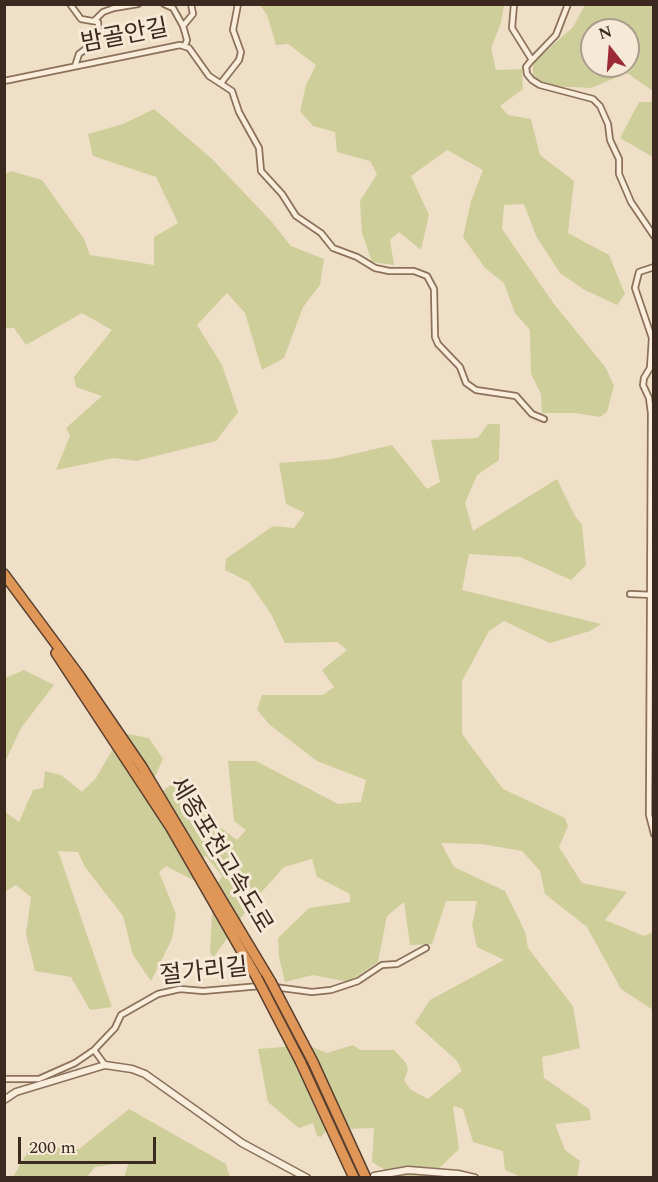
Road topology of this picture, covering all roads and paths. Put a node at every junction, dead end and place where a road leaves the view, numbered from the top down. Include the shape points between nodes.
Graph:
1 (70, 4) edge
2 (105, 4) edge
3 (138, 4) edge
4 (164, 4) edge
5 (190, 4) edge
6 (238, 4) edge
7 (514, 4) edge
8 (568, 4) edge
9 (103, 12) junction
10 (94, 21) junction
11 (183, 26) junction
12 (185, 45) junction
13 (532, 60) junction
14 (75, 66) junction
15 (4, 81) edge
16 (221, 83) junction
17 (654, 236) edge
18 (654, 267) edge
19 (544, 418) dead end
20 (4, 574) edge
21 (4, 584) edge
22 (630, 594) dead end
23 (652, 595) edge
24 (654, 834) edge
25 (426, 948) dead end
26 (93, 1050) junction
27 (105, 1065) junction
28 (4, 1080) edge
29 (4, 1100) edge
30 (370, 1177) edge
31 (307, 1178) edge
32 (354, 1178) edge
33 (476, 1178) edge

1 - 10 street via 81,19
2 - 9 street
3 - 9 street
4 - 11 street via 173,8
5 - 11 street via 194,14
6 - 16 street via 233,30 241,52
7 - 13 street via 512,28
8 - 13 street via 556,35
9 - 10 street
10 - 14 street via 98,22 96,41 79,54
11 - 12 street
12 - 14 street, 밤골안길
12 - 16 street, 밤골안길 via 209,76
13 - 17 street via 526,67 540,86 593,99 604,113 619,159 619,174 635,211
14 - 15 street, 밤골안길
16 - 19 street, 밤골안길 via 232,91 238,112 255,138 263,176 282,194 296,216 321,232 333,248 375,268 427,276 434,289 435,337 460,367 466,383 476,390 516,396 532,414
18 - 23 street via 639,272 635,288 652,338 650,368 644,385 651,413
20 - 30 highway, 세종포천고속도로, bridge via 142,767 271,982
21 - 32 highway, 세종포천고속도로, bridge via 60,659 171,828 257,978
22 - 23 street
23 - 24 street via 649,815
25 - 26 street, 절가리길 via 397,964 377,967 358,981 321,992 250,986 165,991 121,1015 115,1028
26 - 27 street
26 - 28 street, 절가리길 via 46,1077
27 - 29 street via 16,1092
27 - 31 street via 145,1074 242,1143
30 - 33 street via 408,1170

